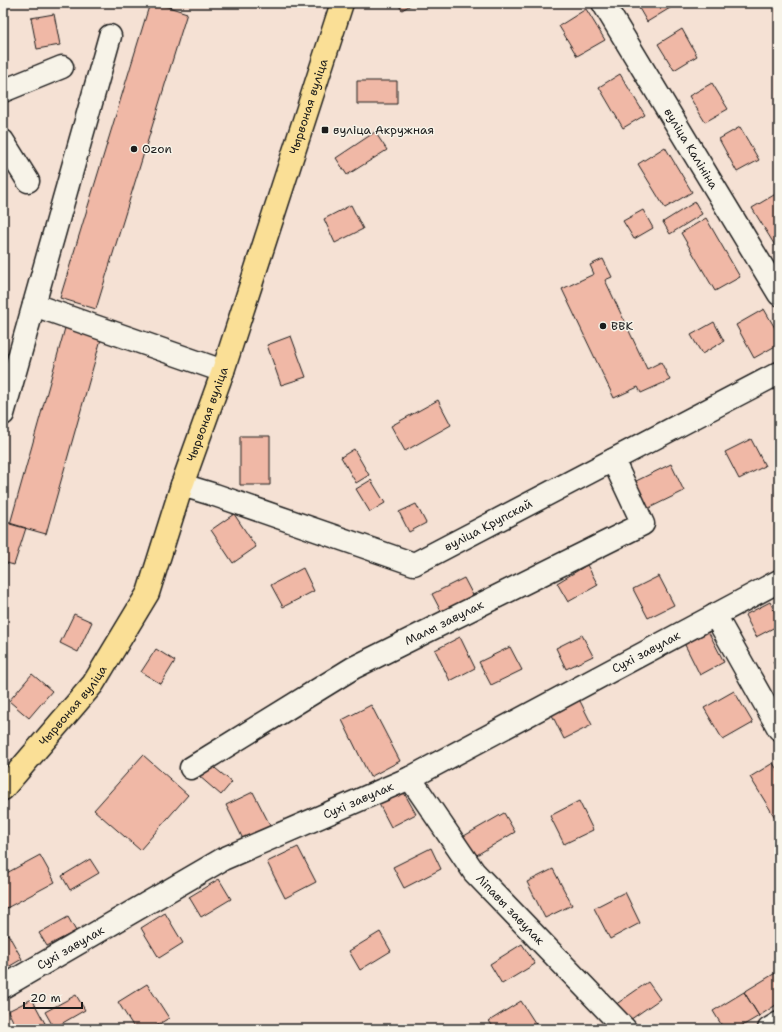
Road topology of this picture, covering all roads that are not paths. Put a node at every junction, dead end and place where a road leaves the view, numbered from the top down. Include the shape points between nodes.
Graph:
1 (342, 3) edge
2 (603, 3) edge
3 (110, 36) dead end
4 (62, 67) dead end
5 (3, 91) edge
6 (6, 153) edge
7 (28, 181) dead end
8 (779, 294) edge
9 (34, 305) junction
10 (223, 371) junction
11 (779, 373) edge
12 (3, 414) edge
13 (613, 460) junction
14 (182, 485) junction
15 (779, 581) edge
16 (715, 615) junction
17 (779, 729) edge
18 (192, 768) dead end
19 (410, 778) junction
20 (3, 789) edge
21 (3, 987) edge
22 (779, 1023) edge
23 (625, 1029) edge
24 (769, 1029) edge

1 - 10 main road, Чырвоная вуліца
2 - 8 street, вуліца Калініна
3 - 9 street
4 - 5 street
6 - 7 street
9 - 10 street
9 - 12 street
10 - 14 main road, Чырвоная вуліца
11 - 13 street, вуліца Крупскай
13 - 14 street, вуліца Крупскай via 414,564
13 - 18 street, Малы завулак via 643,524 353,668
14 - 20 main road, Чырвоная вуліца via 148,593 93,684
15 - 16 street, Сухі завулак
16 - 17 street
16 - 19 street, Сухі завулак
19 - 21 street, Сухі завулак via 223,859
19 - 23 street, Ліпавы завулак via 474,872
22 - 24 street

